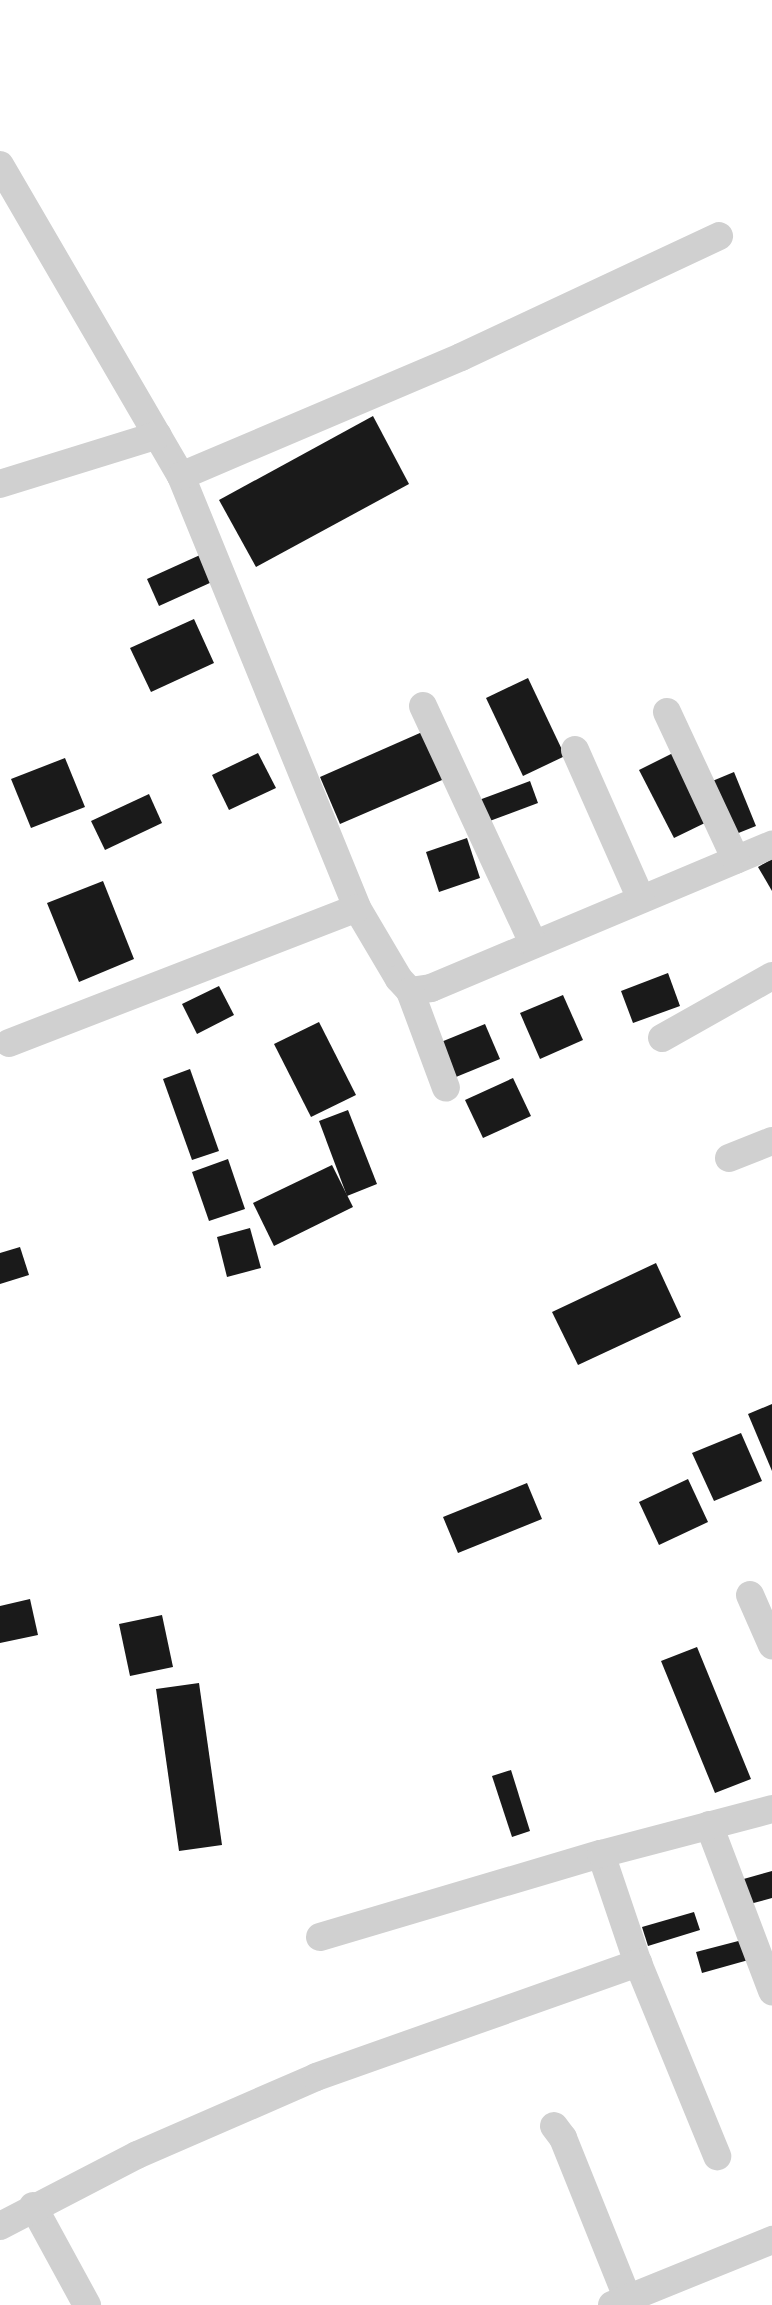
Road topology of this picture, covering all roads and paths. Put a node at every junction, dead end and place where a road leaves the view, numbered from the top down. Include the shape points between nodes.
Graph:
1 (0, 165) edge
2 (719, 236) dead end
3 (158, 435) junction
4 (181, 476) junction
5 (0, 484) edge
6 (423, 706) dead end
7 (668, 712) dead end
8 (575, 750) dead end
9 (772, 845) edge
10 (736, 860) junction
11 (641, 899) junction
12 (357, 908) junction
13 (533, 943) junction
14 (772, 976) edge
15 (410, 990) junction
16 (662, 1038) dead end
17 (9, 1043) dead end
18 (446, 1088) dead end
19 (772, 1141) edge
20 (729, 1158) dead end
21 (750, 1595) dead end
22 (772, 1645) edge
23 (772, 1809) edge
24 (709, 1825) junction
25 (601, 1854) junction
26 (320, 1937) dead end
27 (638, 1963) junction
28 (772, 1991) edge
29 (554, 2126) dead end
30 (717, 2156) dead end
31 (33, 2206) junction
32 (0, 2226) edge
33 (772, 2240) edge
34 (623, 2303) edge
35 (87, 2305) edge

1 - 3 street
2 - 4 street via 461,357
3 - 4 street
3 - 5 street
4 - 12 street
6 - 13 street
7 - 10 street
8 - 11 street
9 - 10 street
10 - 11 street
11 - 13 street
12 - 15 street via 399,979
12 - 17 street
13 - 15 street via 430,988
14 - 16 street
15 - 18 street
19 - 20 street
21 - 22 street
23 - 24 street
24 - 25 street
24 - 28 street
25 - 26 street
25 - 27 street
27 - 30 street
27 - 31 street via 316,2077 137,2155
29 - 34 street via 563,2138
31 - 32 street
31 - 35 street
33 - 34 street

